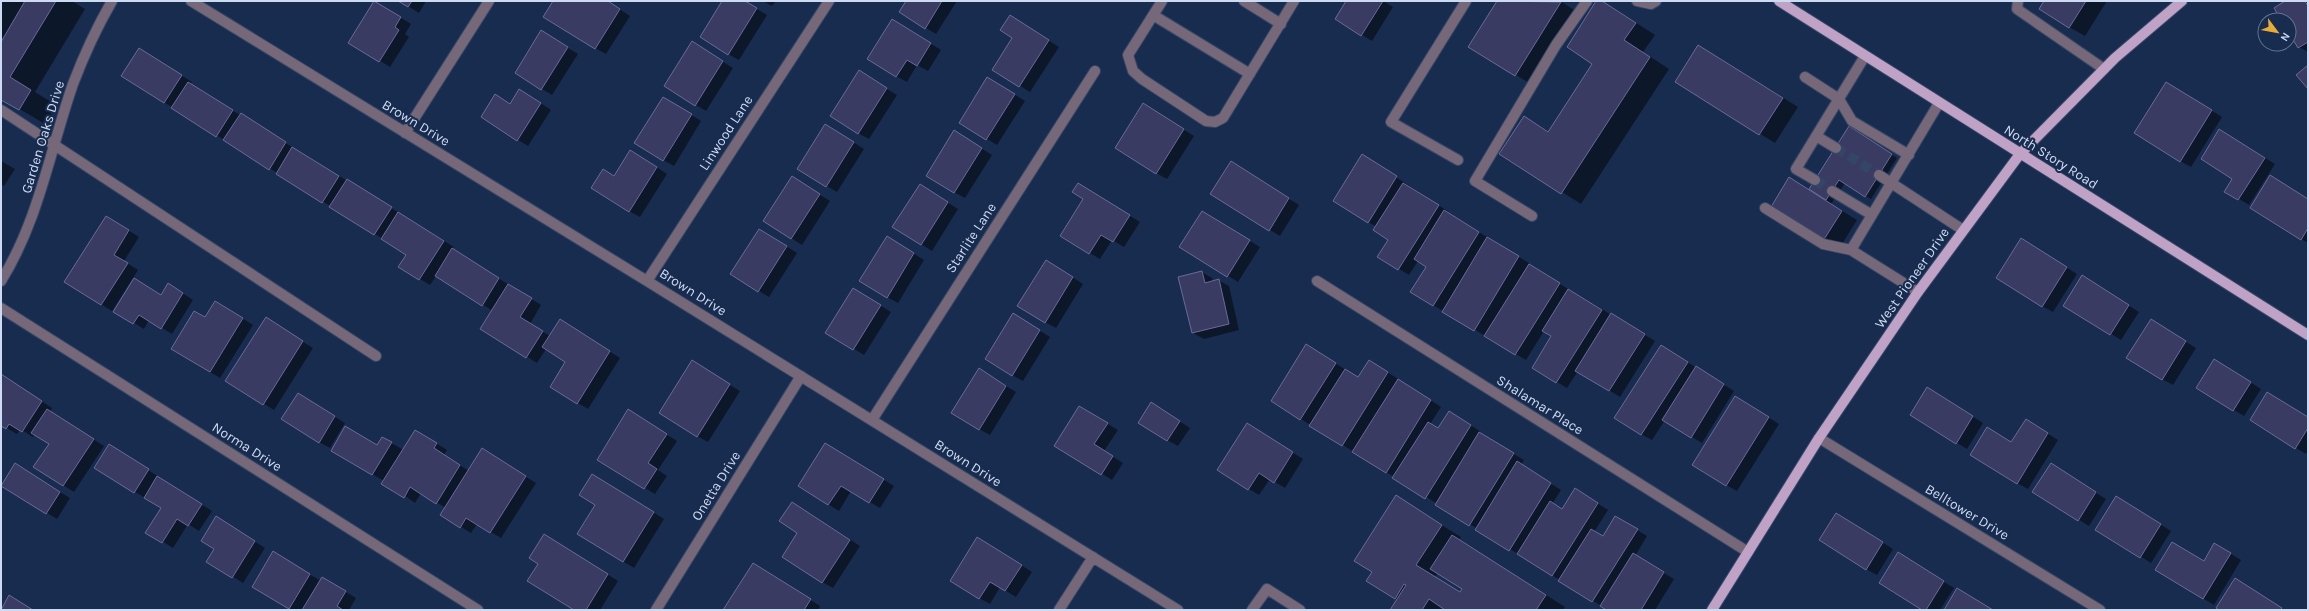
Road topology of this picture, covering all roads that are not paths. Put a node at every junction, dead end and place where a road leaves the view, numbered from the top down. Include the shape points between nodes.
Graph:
1 (112, 1) edge
2 (190, 1) edge
3 (489, 1) edge
4 (829, 1) edge
5 (1162, 1) edge
6 (1244, 1) edge
7 (1294, 1) edge
8 (1466, 1) edge
9 (1587, 1) edge
10 (1637, 1) edge
11 (1656, 1) edge
12 (1779, 1) edge
13 (2018, 1) edge
14 (2182, 1) edge
15 (1153, 15) junction
16 (1281, 24) junction
17 (1865, 56) junction
18 (2104, 69) junction
19 (1095, 71) dead end
20 (1250, 74) junction
21 (1805, 78) dead end
22 (1839, 99) junction
23 (1939, 103) junction
24 (1, 110) edge
25 (405, 133) junction
26 (1816, 136) junction
27 (55, 144) junction
28 (1836, 148) tunnel mouth
29 (2020, 154) junction
30 (1909, 155) junction
31 (1458, 160) dead end
32 (1879, 175) tunnel mouth
33 (1814, 180) tunnel mouth
34 (1892, 183) junction
35 (1832, 191) tunnel mouth
36 (1765, 208) dead end
37 (1872, 215) junction
38 (1532, 216) dead end
39 (1963, 230) junction
40 (1851, 250) junction
41 (1, 281) edge
42 (647, 281) junction
43 (1317, 281) dead end
44 (1918, 292) junction
45 (1, 308) edge
46 (2308, 335) edge
47 (376, 356) dead end
48 (801, 376) junction
49 (872, 420) junction
50 (1819, 438) junction
51 (1748, 552) junction
52 (1093, 557) junction
53 (1715, 609) edge
54 (478, 610) edge
55 (656, 610) edge
56 (1059, 610) edge
57 (1178, 610) edge
58 (1252, 610) edge
59 (1300, 610) edge
60 (2100, 610) edge

1 - 27 street, Garden Oaks Drive via 96,29 73,84
2 - 25 street, Brown Drive
3 - 25 street
4 - 42 street, Linwood Lane
5 - 15 street
6 - 16 street
7 - 16 street
8 - 31 street via 1391,122
9 - 38 street via 1556,45 1475,181
10 - 11 street via 1651,4
12 - 17 main road, North Story Road
13 - 18 street via 2017,9
14 - 18 main road, West Pioneer Drive
15 - 20 street
15 - 20 street via 1128,55 1133,71 1206,121 1214,122 1223,118
16 - 20 street
17 - 22 street
17 - 23 main road, North Story Road
18 - 29 main road, West Pioneer Drive
19 - 49 street, Starlite Lane
21 - 22 street
22 - 26 street
22 - 30 street via 1852,121
23 - 29 main road, North Story Road
23 - 30 street
24 - 27 street
25 - 42 street, Brown Drive
26 - 28 street
26 - 33 street via 1796,168
27 - 41 street, Garden Oaks Drive via 31,222
27 - 47 street
29 - 39 main road, West Pioneer Drive
29 - 46 main road, North Story Road
30 - 34 street
32 - 34 street
34 - 37 street
34 - 39 street
35 - 37 street
36 - 40 street via 1823,244
37 - 40 street
39 - 44 main road, West Pioneer Drive
40 - 44 street
42 - 48 street, Brown Drive
43 - 51 street, Shalamar Place
44 - 50 main road, West Pioneer Drive
45 - 54 street, Norma Drive
48 - 49 street, Brown Drive
48 - 55 street, Onetta Drive
49 - 52 street, Brown Drive
50 - 51 main road, West Pioneer Drive
50 - 60 street, Belltower Drive
51 - 53 main road, West Pioneer Drive
52 - 56 street
52 - 57 street, Brown Drive
58 - 59 street via 1267,589

